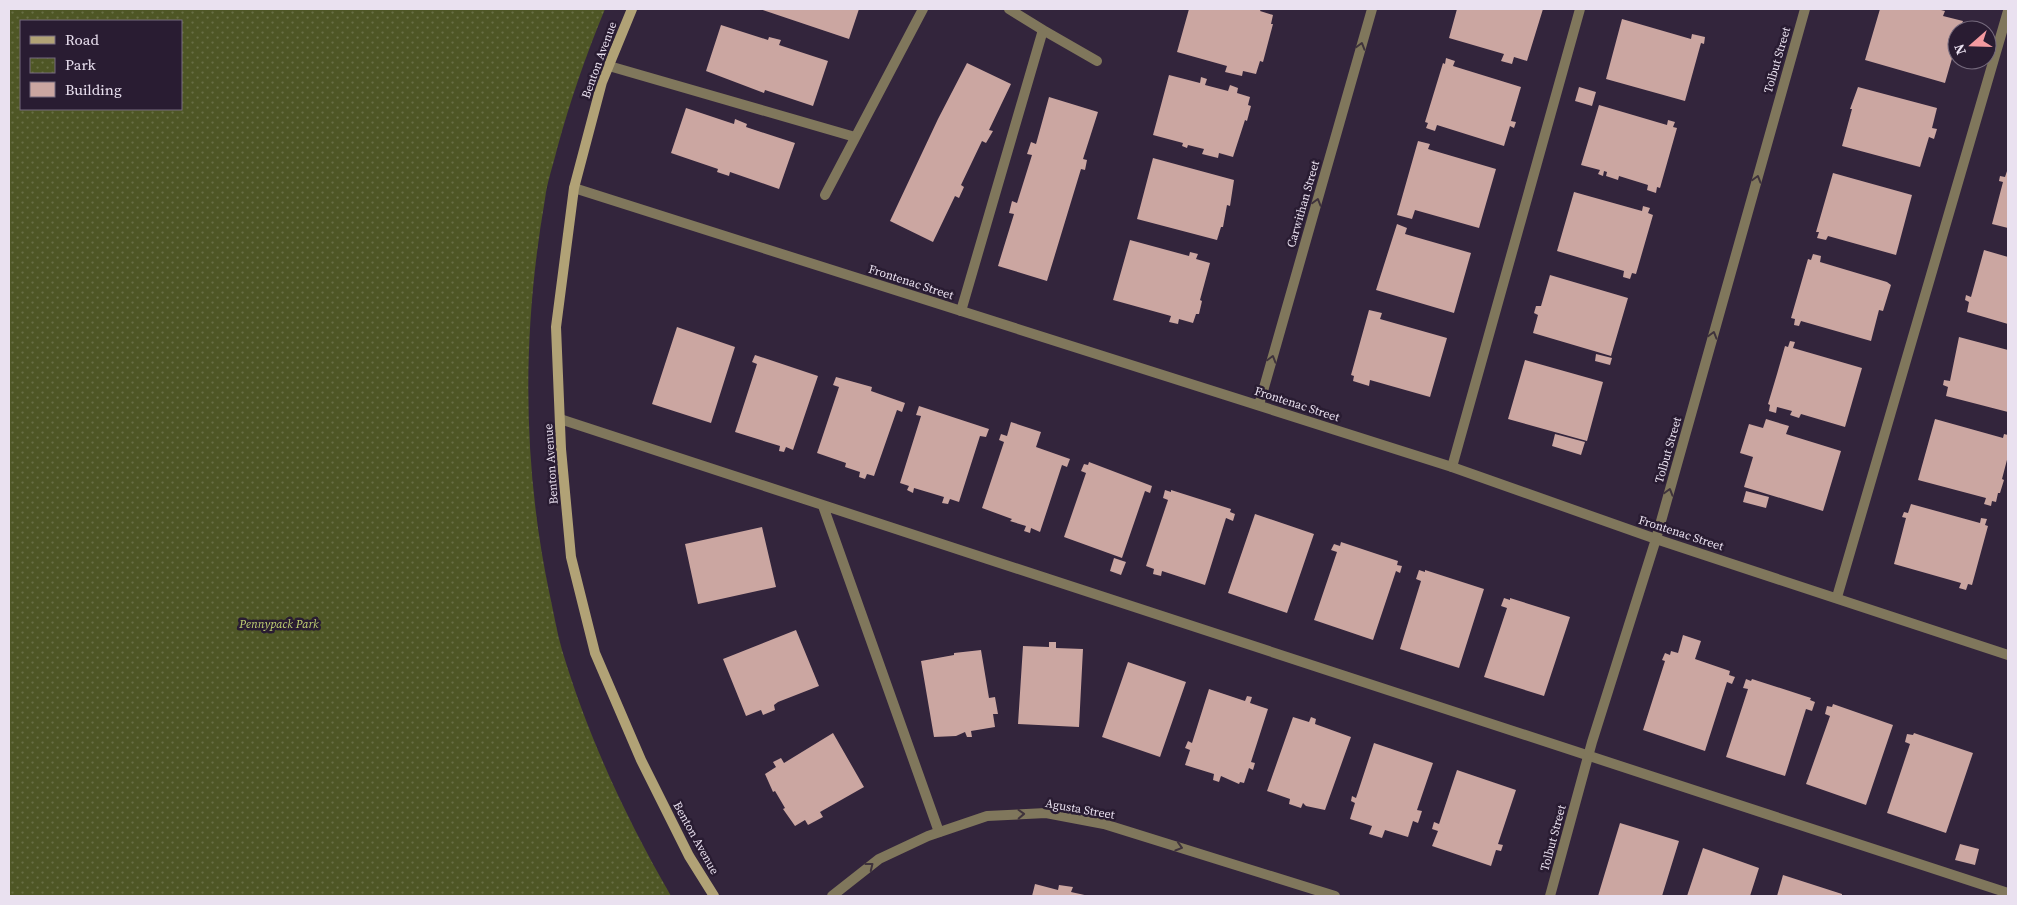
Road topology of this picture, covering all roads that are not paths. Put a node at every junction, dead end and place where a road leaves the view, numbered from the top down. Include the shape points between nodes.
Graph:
1 (632, 9) edge
2 (923, 9) edge
3 (1009, 9) edge
4 (1372, 9) edge
5 (1580, 9) edge
6 (1805, 9) edge
7 (2008, 11) edge
8 (1043, 30) junction
9 (1097, 62) dead end
10 (609, 66) junction
11 (856, 137) junction
12 (574, 188) junction
13 (825, 195) dead end
14 (962, 311) junction
15 (1259, 406) junction
16 (560, 419) junction
17 (1452, 467) junction
18 (823, 506) junction
19 (1656, 538) junction
20 (1837, 597) junction
21 (2008, 655) edge
22 (1588, 757) junction
23 (939, 832) junction
24 (2008, 893) edge
25 (714, 896) edge
26 (832, 896) edge
27 (1335, 896) edge
28 (1550, 896) edge

1 - 10 street, Benton Avenue
2 - 11 street
3 - 8 street
15 -> 4 street, Carwithan Street
5 - 17 street
19 -> 6 street, Tolbut Street
7 - 20 street
8 - 9 street
8 - 14 street
10 - 11 street
10 - 12 street, Benton Avenue
11 - 13 street
12 - 14 street, Frontenac Street
12 - 16 street, Benton Avenue via 556,327
14 - 15 street, Frontenac Street
15 - 17 street, Frontenac Street
16 - 18 street
16 - 25 street, Benton Avenue via 571,557 595,653 641,760
17 - 19 street, Frontenac Street
18 - 22 street
18 - 23 street
19 - 20 street, Frontenac Street
19 - 22 street, Tolbut Street
20 - 21 street, Frontenac Street
22 - 24 street
22 - 28 street, Tolbut Street
26 -> 23 street, Agusta Street via 879,859
23 -> 27 street, Agusta Street via 987,816 1046,813 1104,824

